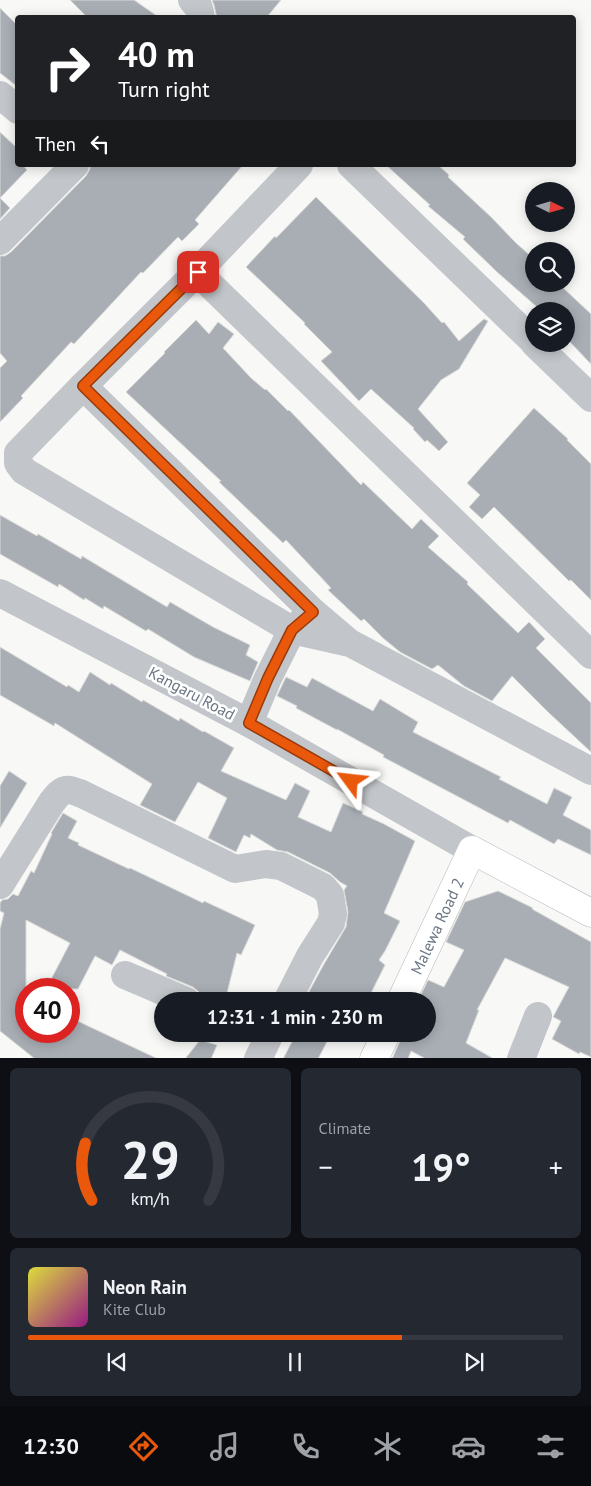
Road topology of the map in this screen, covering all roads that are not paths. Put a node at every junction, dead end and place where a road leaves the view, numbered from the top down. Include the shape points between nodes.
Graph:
1 (192, 0) edge
2 (200, 15) edge
3 (0, 94) edge
4 (15, 107) edge
5 (73, 167) edge
6 (297, 167) edge
7 (353, 167) edge
8 (0, 241) edge
9 (198, 272) junction
10 (525, 334) edge
11 (543, 352) edge
12 (83, 386) junction
13 (591, 398) edge
14 (0, 593) edge
15 (313, 612) junction
16 (292, 630) junction
17 (350, 643) junction
18 (591, 655) edge
19 (249, 723) junction
20 (591, 771) edge
21 (472, 850) junction
22 (0, 885) edge
23 (591, 913) edge
24 (125, 975) dead end
25 (165, 992) edge
26 (292, 992) edge
27 (405, 992) edge
28 (538, 1016) dead end
29 (382, 1042) edge
30 (374, 1058) edge
31 (521, 1058) edge

1 - 2 street
3 - 4 street
5 - 8 street
6 - 9 street
7 - 10 street
9 - 12 street
9 - 18 street
11 - 13 street
12 - 15 street
12 - 16 street via 18,453 17,460 22,469
14 - 19 street, Kangaru Road
15 - 16 street
15 - 17 street
16 - 17 street
16 - 19 street
17 - 20 street
19 - 21 street, Kangaru Road
21 - 23 main road, Kangaru Road
21 - 27 main road, Malewa Road 2
22 - 26 street via 52,802 66,789 235,869 266,864 281,866 323,887 330,895 333,914
24 - 25 street
28 - 31 street
29 - 30 main road

